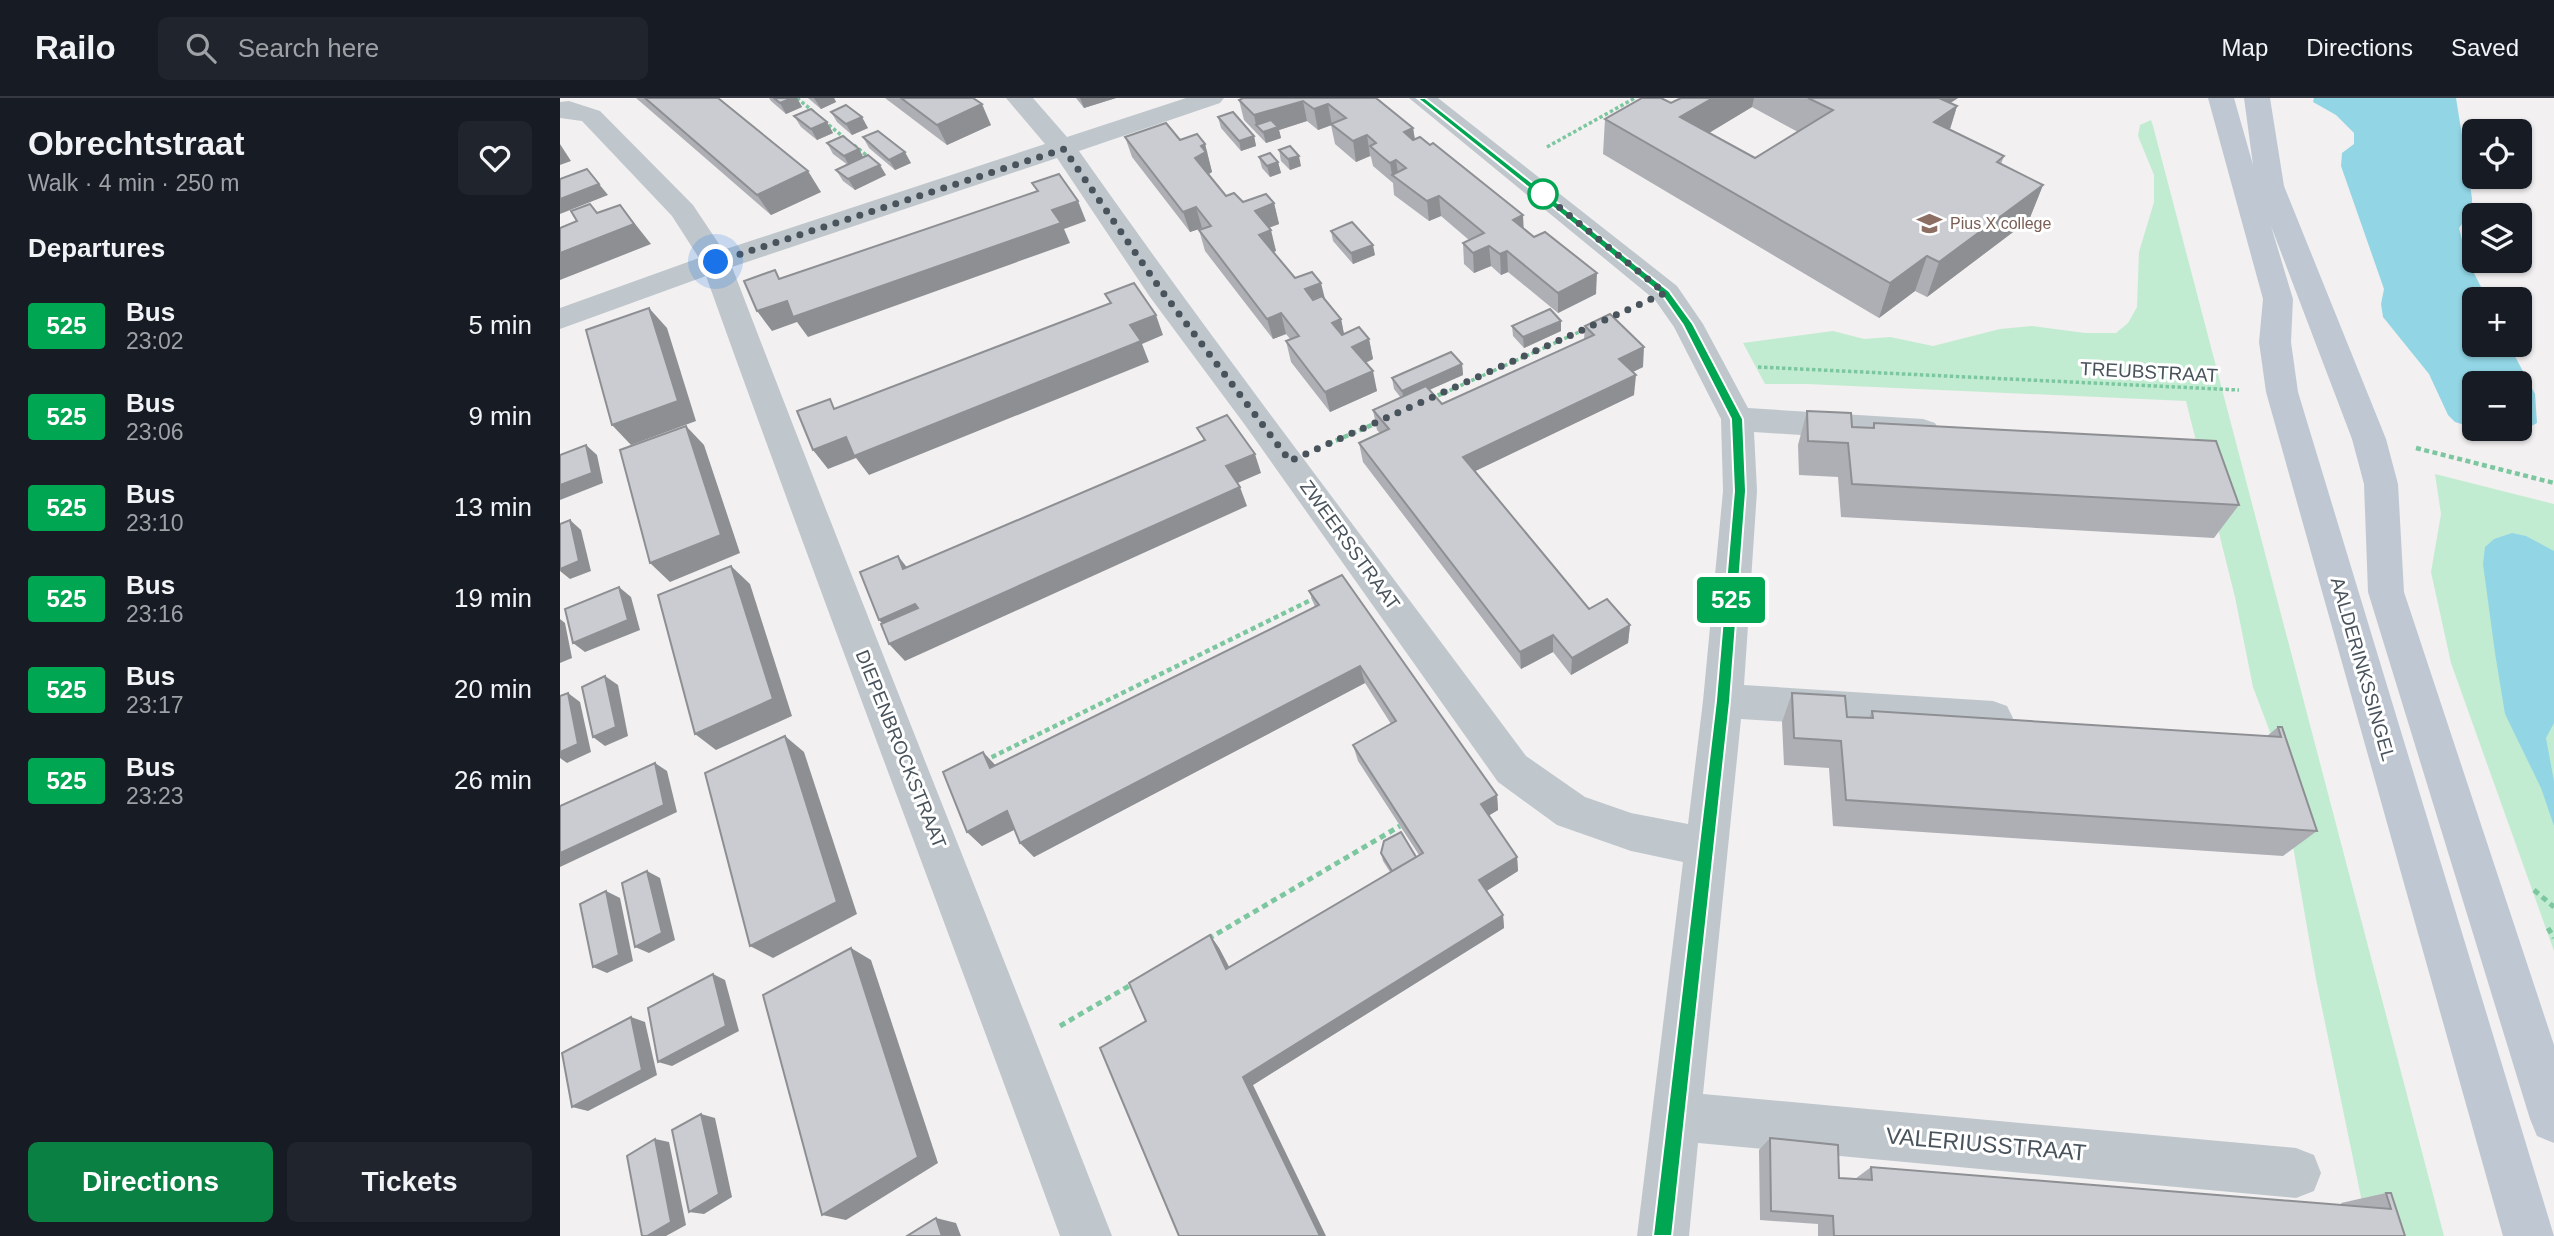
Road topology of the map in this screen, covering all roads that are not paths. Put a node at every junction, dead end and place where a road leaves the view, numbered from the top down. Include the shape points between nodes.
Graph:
1 (1019, 98) edge
2 (1211, 98) edge
3 (1422, 98) edge
4 (2221, 98) edge
5 (2257, 98) edge
6 (560, 110) edge
7 (1064, 149) junction
8 (716, 262) junction
9 (560, 319) edge
10 (1737, 419) junction
11 (1952, 432) edge
12 (1723, 701) junction
13 (2024, 720) edge
14 (1707, 847) junction
15 (1675, 1116) junction
16 (2554, 1119) edge
17 (2296, 1173) dead end
18 (1086, 1236) edge
19 (1662, 1236) edge
20 (2529, 1236) edge

1 - 7 street, ZWEERSSTRAAT
2 - 7 street
3 - 10 street via 1665,293 1688,324
4 - 20 main road, AALDERINKSSINGEL via 2278,299 2275,342 2282,392
5 - 16 main road via 2270,186 2368,439 2381,484 2386,592
6 - 8 street, DIEPENBROCKSTRAAT via 591,116 683,211
7 - 8 street
7 - 14 street, ZWEERSSTRAAT via 1161,290 1512,769 1572,812 1631,832
8 - 9 street
8 - 18 street, DIEPENBROCKSTRAAT
10 - 11 street
10 - 12 street via 1740,491
12 - 13 street
12 - 14 street
14 - 15 street
15 - 17 street, VALERIUSSTRAAT
15 - 19 street

